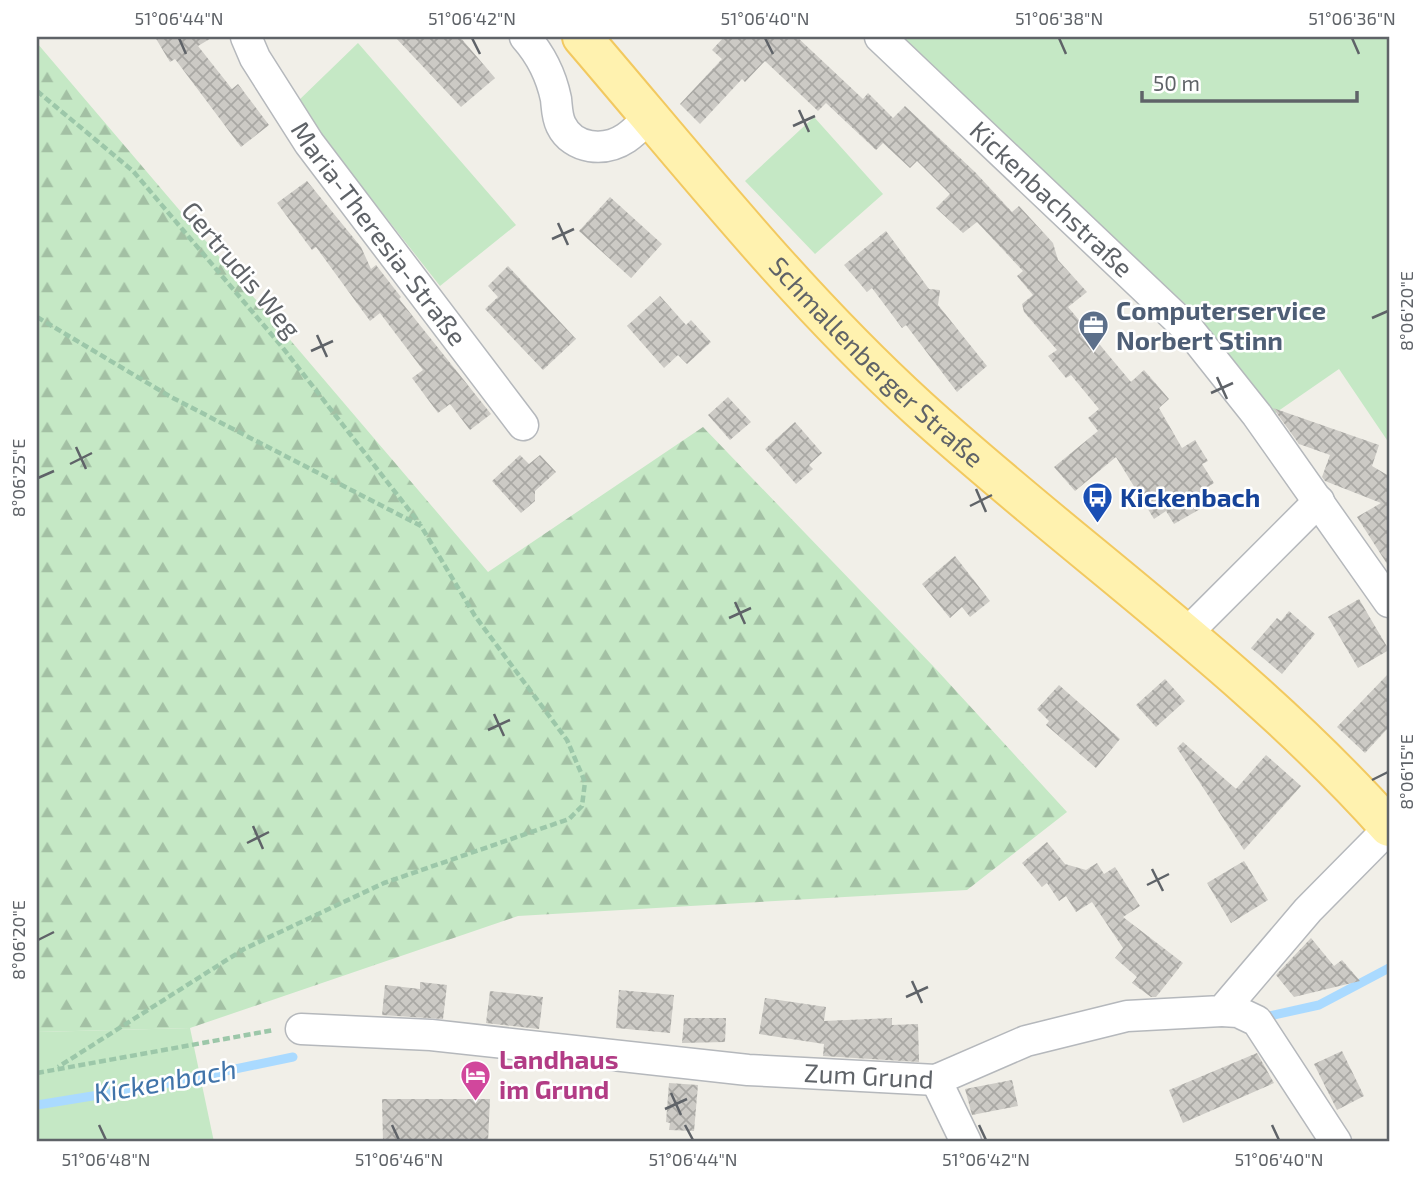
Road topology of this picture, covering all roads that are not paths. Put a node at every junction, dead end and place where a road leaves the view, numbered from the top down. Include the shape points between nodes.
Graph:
1 (246, 37) edge
2 (525, 37) edge
3 (582, 37) edge
4 (880, 37) edge
5 (650, 116) junction
6 (523, 425) dead end
7 (1320, 501) junction
8 (1389, 602) edge
9 (1186, 634) junction
10 (1389, 827) edge
11 (1222, 1011) junction
12 (301, 1029) road end
13 (936, 1080) junction
14 (966, 1142) edge
15 (1336, 1142) edge

1 - 6 street, Maria-Theresia-Straße via 309,143
2 - 5 street via 547,70 559,122 576,142 587,146 614,143 627,138
3 - 5 main road, Schmallenberger Straße
4 - 7 street, Kickenbachstraße via 1191,332
5 - 9 main road, Schmallenberger Straße via 840,332 906,397
7 - 8 street, Kickenbachstraße
7 - 9 street
9 - 10 main road, Schmallenberger Straße via 1331,764
10 - 11 street via 1308,910
11 - 13 street, Zum Grund via 1127,1016 1026,1041
11 - 15 street, Zum Grund via 1257,1021
12 - 13 street, Zum Grund via 431,1035 748,1070
13 - 14 street

